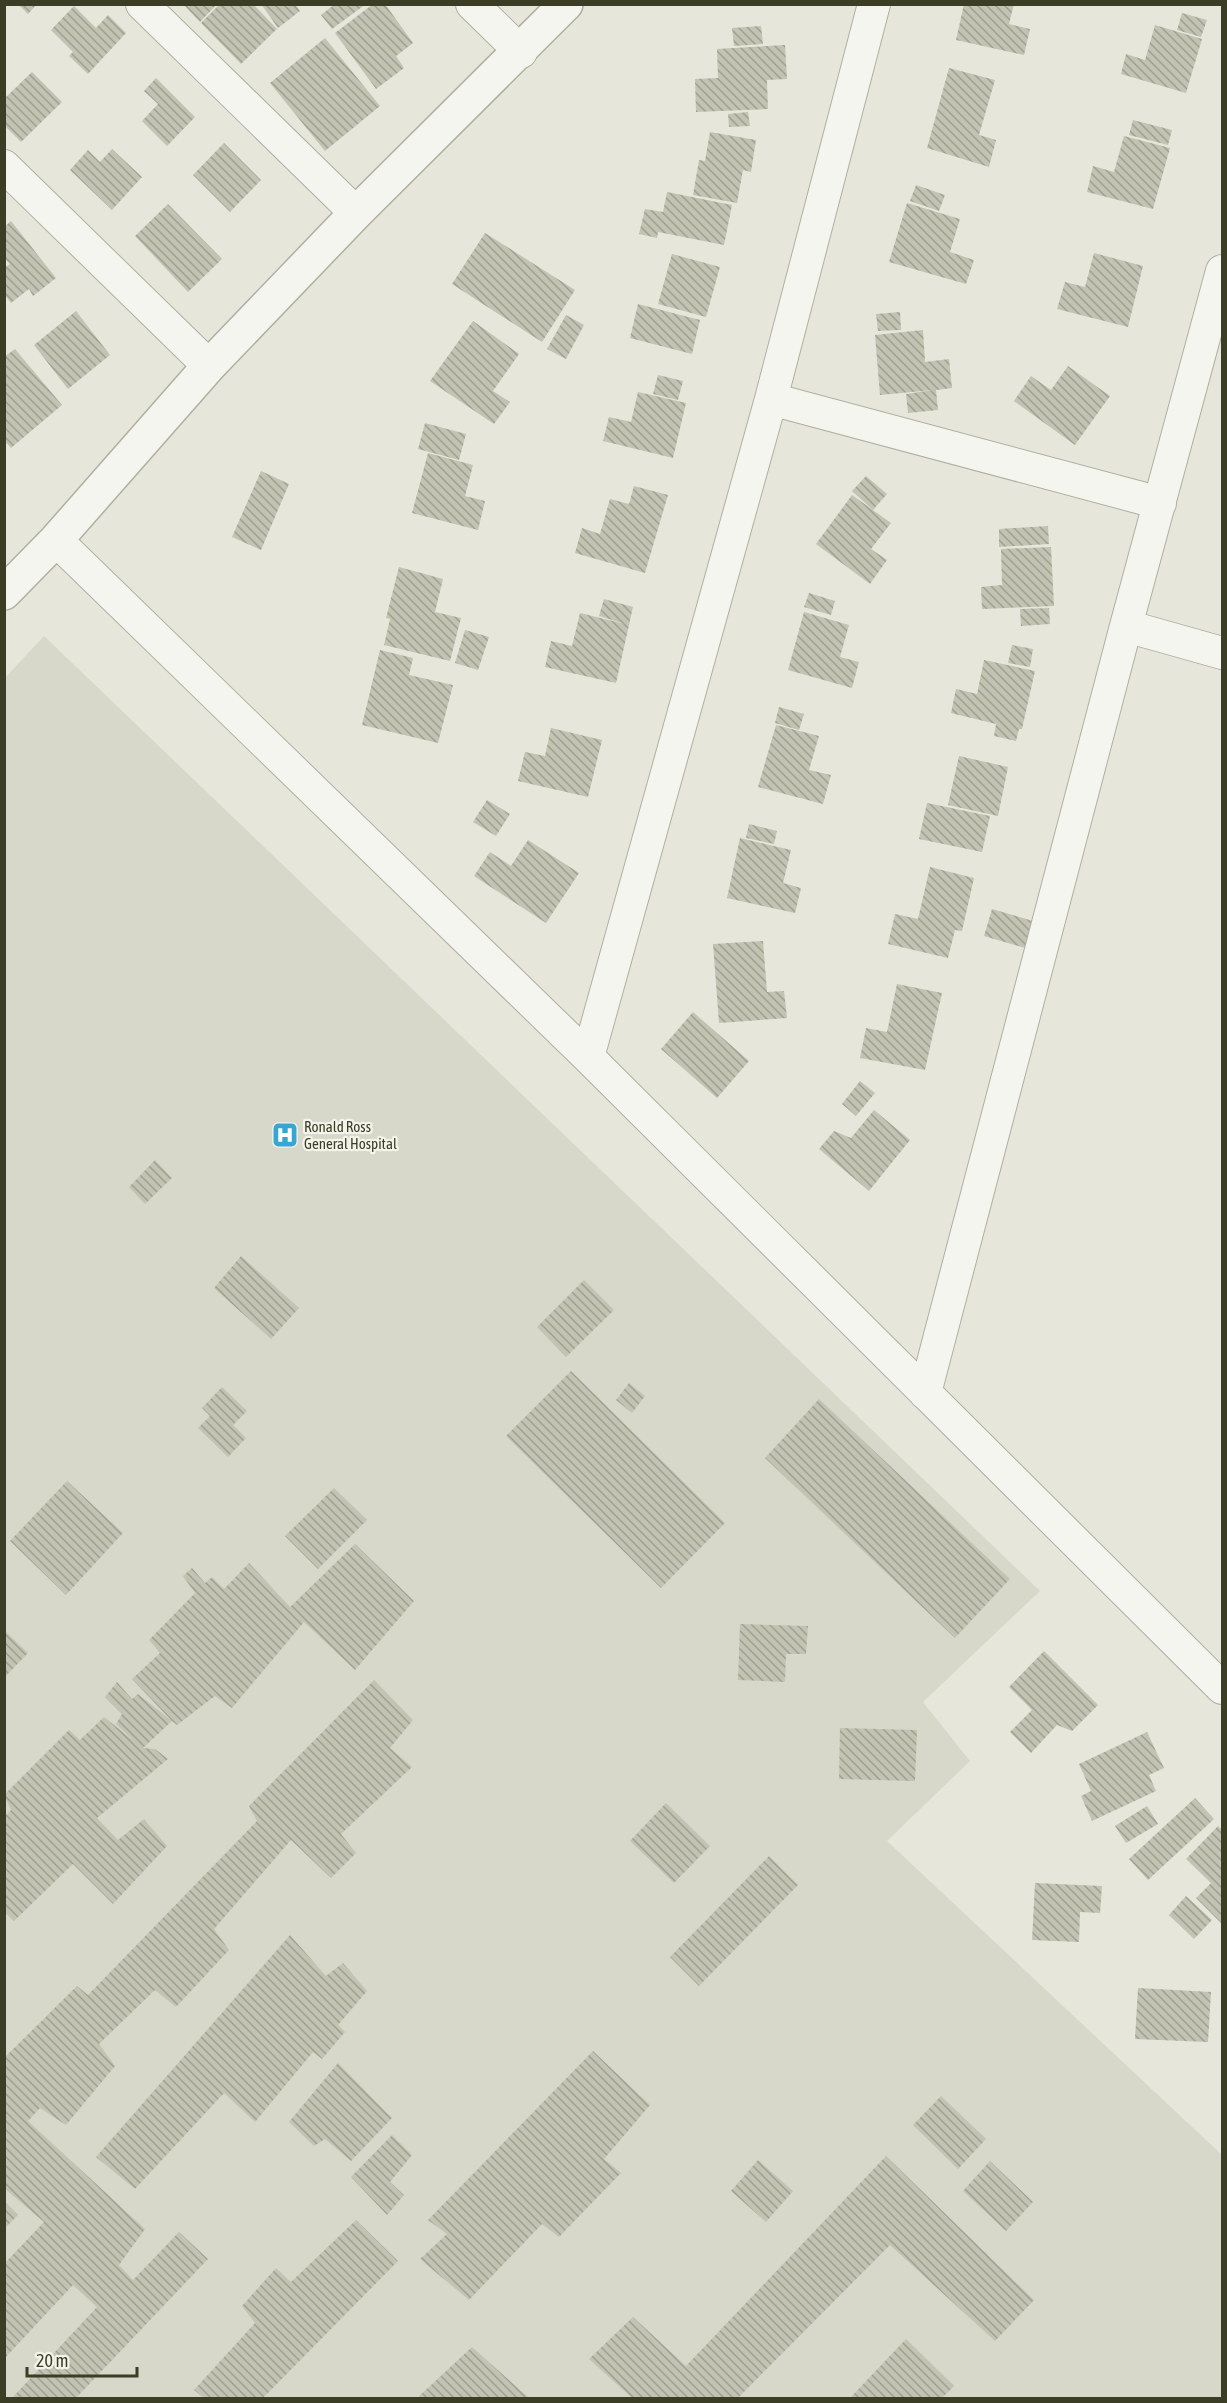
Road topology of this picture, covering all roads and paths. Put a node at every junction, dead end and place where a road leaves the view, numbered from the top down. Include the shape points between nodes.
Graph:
1 (142, 4) edge
2 (472, 4) edge
3 (566, 4) edge
4 (874, 4) edge
5 (521, 52) junction
6 (4, 166) edge
7 (356, 213) junction
8 (1222, 271) edge
9 (209, 366) junction
10 (771, 399) junction
11 (1160, 503) junction
12 (56, 540) junction
13 (4, 593) edge
14 (1126, 626) junction
15 (1222, 653) edge
16 (588, 1057) junction
17 (926, 1393) junction
18 (1222, 1688) edge

1 - 7 street
2 - 5 street
3 - 5 street
4 - 10 street
5 - 7 street
6 - 9 street
7 - 9 street
8 - 11 street
9 - 12 street
10 - 11 street
10 - 16 street
11 - 14 street
12 - 13 street
12 - 16 street
14 - 15 street
14 - 17 street
16 - 17 street
17 - 18 street

